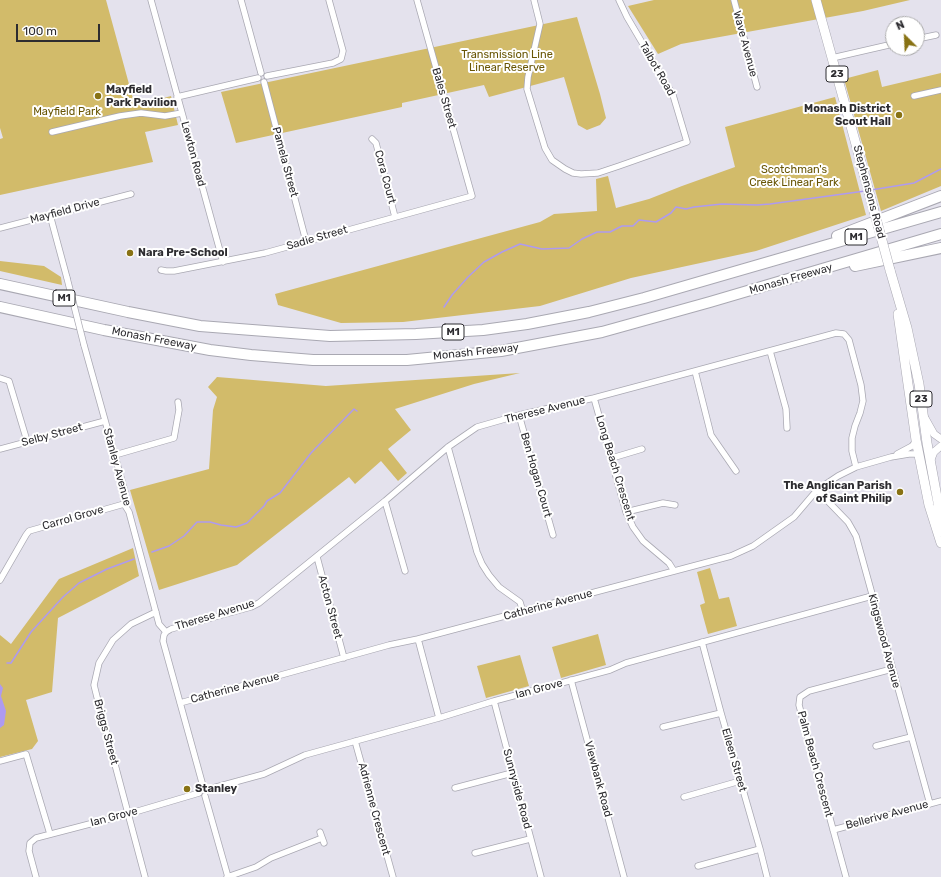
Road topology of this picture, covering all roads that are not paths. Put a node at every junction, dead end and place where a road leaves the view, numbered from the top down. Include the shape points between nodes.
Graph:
1 (151, 0) edge
2 (242, 0) edge
3 (329, 0) edge
4 (417, 0) edge
5 (534, 0) edge
6 (619, 0) edge
7 (734, 0) edge
8 (816, 0) edge
9 (936, 35) dead end
10 (925, 37) edge
11 (885, 46) edge
12 (832, 58) junction
13 (261, 73) junction
14 (258, 78) junction
15 (266, 79) junction
16 (757, 87) dead end
17 (941, 90) edge
18 (177, 96) junction
19 (914, 96) dead end
20 (182, 113) junction
21 (52, 132) dead end
22 (372, 139) dead end
23 (131, 194) dead end
24 (472, 196) joint
25 (941, 196) edge
26 (941, 212) edge
27 (50, 215) junction
28 (395, 217) junction
29 (0, 228) edge
30 (941, 234) edge
31 (306, 241) junction
32 (941, 248) edge
33 (222, 262) junction
34 (771, 262) junction
35 (161, 270) dead end
36 (785, 281) junction
37 (0, 284) edge
38 (896, 291) junction
39 (0, 307) edge
40 (770, 351) junction
41 (695, 371) junction
42 (0, 378) edge
43 (594, 398) junction
44 (178, 402) dead end
45 (923, 414) junction
46 (519, 415) junction
47 (105, 421) junction
48 (787, 428) dead end
49 (916, 440) junction
50 (941, 440) edge
51 (27, 441) junction
52 (927, 443) junction
53 (941, 446) edge
54 (448, 447) junction
55 (0, 449) edge
56 (642, 449) dead end
57 (919, 454) junction
58 (115, 455) junction
59 (891, 457) junction
60 (612, 458) junction
61 (930, 462) junction
62 (856, 467) junction
63 (736, 471) dead end
64 (817, 490) junction
65 (385, 501) junction
66 (124, 504) junction
67 (675, 505) dead end
68 (626, 512) junction
69 (940, 532) edge
70 (553, 535) dead end
71 (941, 543) edge
72 (317, 557) junction
73 (405, 571) dead end
74 (674, 571) junction
75 (0, 580) edge
76 (872, 596) junction
77 (156, 612) junction
78 (523, 612) junction
79 (166, 632) junction
80 (418, 639) junction
81 (702, 642) junction
82 (344, 658) junction
83 (892, 669) junction
84 (571, 680) junction
85 (494, 701) junction
86 (180, 703) junction
87 (721, 713) junction
88 (439, 718) junction
89 (663, 727) dead end
90 (911, 737) junction
91 (355, 741) junction
92 (876, 746) dead end
93 (0, 761) edge
94 (512, 773) junction
95 (740, 781) junction
96 (203, 786) junction
97 (455, 788) dead end
98 (208, 789) junction
99 (199, 793) junction
100 (205, 796) junction
101 (684, 797) dead end
102 (941, 801) edge
103 (930, 804) junction
104 (128, 814) junction
105 (834, 830) junction
106 (320, 832) dead end
107 (50, 834) junction
108 (530, 839) junction
109 (760, 849) junction
110 (475, 853) dead end
111 (698, 866) dead end
112 (36, 877) edge
113 (145, 877) edge
114 (228, 877) edge
115 (392, 877) edge
116 (541, 877) edge
117 (624, 877) edge
118 (767, 877) edge
119 (846, 877) edge

1 - 18 street, Lewton Road
2 - 13 street
3 - 15 street via 343,51 341,59
4 - 24 street, Bales Street
5 - 6 street, Talbot Road via 540,24 528,77 528,89 544,148 552,160 573,173 581,174 598,173 687,142 673,95
7 - 16 street, Wave Avenue
8 - 12 main road, Stephensons Road / 23
9 - 10 street
11 - 12 street
12 - 38 main road, Stephensons Road / 23, bridge
13 - 14 street
13 - 15 street via 266,74
14 - 15 street via 259,81
14 - 18 street
15 - 31 street, Pamela Street
17 - 19 street
18 - 20 street, Lewton Road
20 - 21 street via 165,116 136,114
20 - 33 street, Lewton Road
22 - 28 street, Cora Court via 376,143
23 - 27 street, Mayfield Drive
24 - 28 street, Sadie Street
25 - 34 highway
26 - 34 highway, Monash Freeway / M1
27 - 29 street, Mayfield Drive
27 - 47 street, Stanley Avenue, bridge
28 - 31 street, Sadie Street
30 - 36 highway, Monash Freeway / M1
31 - 33 street, Sadie Street
32 - 36 highway
33 - 35 street, Sadie Street via 174,271
34 - 37 highway, Monash Freeway / M1 via 589,312 483,330 416,334 330,336 200,326
36 - 39 highway, Monash Freeway / M1 via 602,332 501,351 406,360 313,360 210,350
38 - 45 main road, Stephensons Road / 23 via 907,328
38 - 49 main road, Stephensons Road / 23
40 - 41 street, Therese Avenue
40 - 48 street via 786,409
40 - 62 street, Therese Avenue via 836,333 844,334 849,340 863,401 852,438
41 - 43 street, Therese Avenue
41 - 63 street via 711,435
42 - 51 street via 9,381
43 - 46 street, Therese Avenue
43 - 60 street, Long Beach Crescent
44 - 58 street via 174,438
45 - 50 street via 934,434
45 - 52 main road, Stephensons Road / 23
46 - 54 street, Therese Avenue via 477,427
46 - 70 street, Ben Hogan Court
47 - 51 street, Selby Street
47 - 58 street, Stanley Avenue
49 - 57 main road, Stephensons Road / 23
49 - 59 street, Catherine Avenue via 912,446
50 - 52 street
51 - 55 street, Selby Street
52 - 57 main road
52 - 61 main road, Stephensons Road / 23
53 - 61 street via 934,452
54 - 65 street, Therese Avenue
54 - 78 street via 482,564 499,587 520,602
56 - 60 street
57 - 59 street, Catherine Avenue
57 - 69 main road, Stephensons Road / 23 via 929,505
58 - 66 street, Stanley Avenue via 125,492
59 - 62 street, Catherine Avenue
60 - 68 street, Long Beach Crescent
61 - 69 main road, Stephensons Road / 23 via 939,508
62 - 64 street, Catherine Avenue
64 - 74 street, Catherine Avenue via 794,517 753,546 730,556
64 - 76 street, Kingswood Avenue via 848,522 856,536
65 - 72 street, Therese Avenue
65 - 73 street
66 - 75 street, Carrol Grove via 30,531
66 - 77 street, Stanley Avenue via 129,512
67 - 68 street via 663,502
68 - 74 street, Long Beach Crescent via 643,541
69 - 71 main road, Stephensons Road / 23
72 - 79 street, Therese Avenue via 251,607
72 - 82 street, Acton Street
74 - 78 street, Catherine Avenue
76 - 81 street, Ian Grove
76 - 83 street, Kingswood Avenue
77 - 79 street, Stanley Avenue via 159,624
77 - 104 street, Briggs Street via 130,624 113,640 99,663 94,685
78 - 80 street, Catherine Avenue
79 - 86 street, Stanley Avenue via 163,641
80 - 82 street, Catherine Avenue
80 - 88 street
81 - 84 street, Ian Grove
81 - 87 street, Eileen Street
82 - 86 street, Catherine Avenue
83 - 90 street, Kingswood Avenue
83 - 105 street, Palm Beach Crescent via 809,691 800,697 799,705
84 - 85 street, Ian Grove
84 - 117 street, Viewbank Road
85 - 88 street, Ian Grove
85 - 94 street, Sunnyside Road
86 - 96 street, Stanley Avenue
87 - 89 street
87 - 95 street, Eileen Street
88 - 91 street, Ian Grove
90 - 92 street
90 - 103 street, Kingswood Avenue
91 - 98 street, Ian Grove via 305,755 264,774
91 - 115 street, Adrienne Crescent
93 - 107 street via 26,754
94 - 97 street
94 - 108 street, Sunnyside Road
95 - 101 street
95 - 109 street, Eileen Street
96 - 98 street
96 - 99 street via 199,788
98 - 100 street via 209,793
99 - 100 street
99 - 104 street, Ian Grove
100 - 114 street
102 - 103 street, Bellerive Avenue
103 - 105 street, Bellerive Avenue
104 - 107 street, Ian Grove
104 - 113 street, Briggs Street
105 - 119 street, Palm Beach Crescent
106 - 114 street via 323,840 271,858 256,867
107 - 112 street, Ian Grove via 36,838 30,843 29,851
108 - 110 street
108 - 116 street, Sunnyside Road
109 - 111 street
109 - 118 street, Eileen Street

